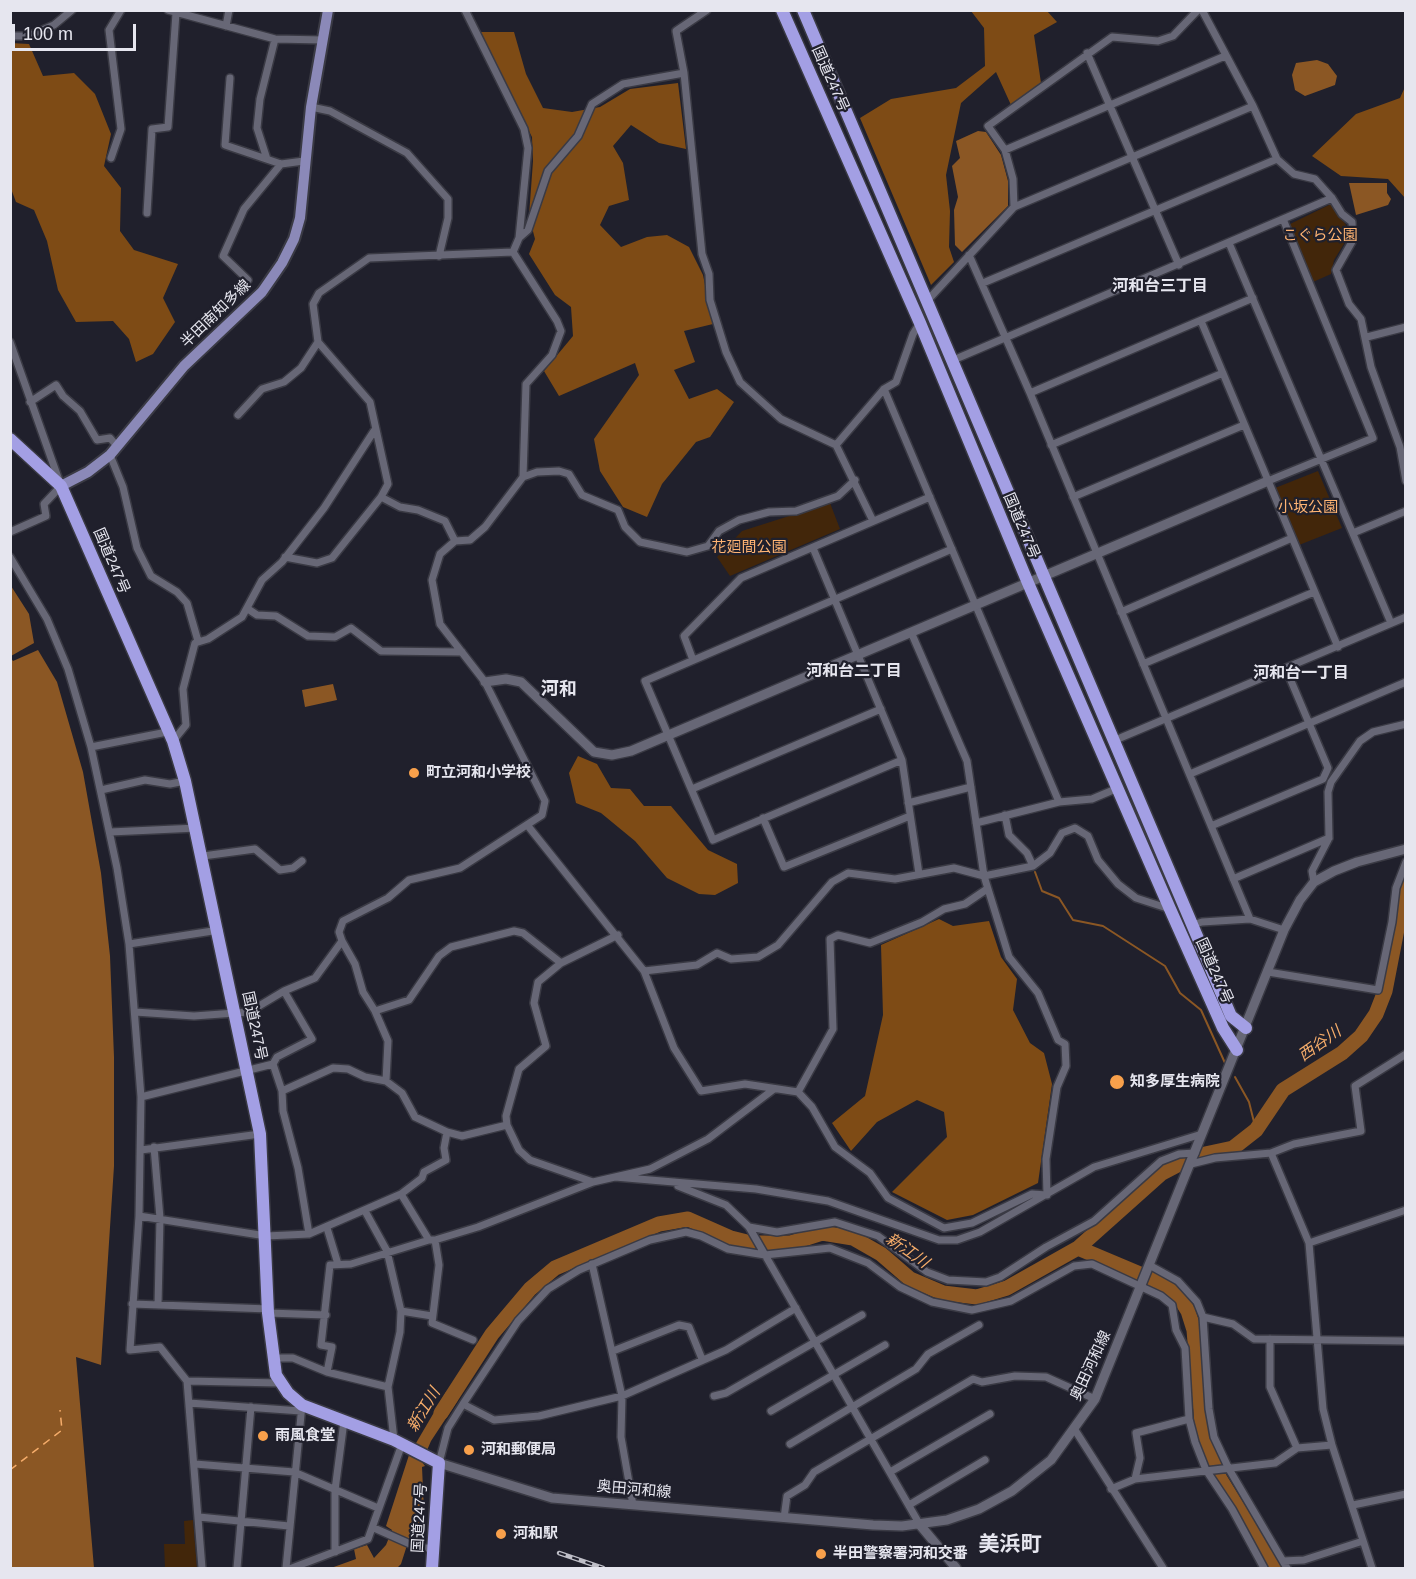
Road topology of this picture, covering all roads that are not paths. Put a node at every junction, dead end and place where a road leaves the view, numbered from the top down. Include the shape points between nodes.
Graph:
1 (72, 10) edge
2 (121, 10) edge
3 (168, 10) edge
4 (229, 10) edge
5 (328, 10) edge
6 (465, 10) edge
7 (707, 10) edge
8 (782, 10) edge
9 (803, 10) edge
10 (1200, 10) edge
11 (176, 13) junction
12 (226, 26) junction
13 (10, 36) edge
14 (275, 39) junction
15 (323, 40) junction
16 (1087, 53) junction
17 (1225, 56) junction
18 (684, 73) junction
19 (230, 78) dead end
20 (1109, 105) junction
21 (1253, 106) junction
22 (311, 107) junction
23 (1005, 150) junction
24 (111, 158) dead end
25 (1132, 158) junction
26 (267, 159) junction
27 (1277, 159) junction
28 (304, 161) junction
29 (281, 164) junction
30 (1332, 198) junction
31 (1014, 207) junction
32 (1155, 210) junction
33 (147, 213) dead end
34 (1283, 219) junction
35 (519, 238) junction
36 (1229, 243) junction
37 (513, 252) junction
38 (969, 255) junction
39 (438, 256) junction
40 (1179, 265) junction
41 (248, 280) dead end
42 (983, 283) junction
43 (1253, 298) junction
44 (926, 302) junction
45 (1201, 321) junction
46 (920, 323) junction
47 (1406, 327) edge
48 (1367, 337) junction
49 (1006, 338) junction
50 (10, 342) edge
51 (318, 342) junction
52 (951, 362) junction
53 (1222, 373) junction
54 (884, 389) junction
55 (1030, 393) junction
56 (30, 402) junction
57 (238, 415) dead end
58 (1244, 425) junction
59 (374, 432) junction
60 (10, 439) edge
61 (836, 445) junction
62 (1051, 445) junction
63 (114, 450) junction
64 (1322, 459) junction
65 (524, 477) junction
66 (855, 480) junction
67 (1268, 481) junction
68 (1406, 481) edge
69 (61, 486) junction
70 (381, 497) junction
71 (930, 497) junction
72 (1073, 497) junction
73 (1406, 511) edge
74 (873, 521) junction
75 (10, 532) edge
76 (1353, 533) junction
77 (1292, 538) junction
78 (455, 541) junction
79 (813, 548) junction
80 (952, 549) junction
81 (1096, 554) junction
82 (10, 557) edge
83 (285, 557) junction
84 (1043, 576) junction
85 (1028, 583) junction
86 (1314, 592) junction
87 (834, 599) junction
88 (974, 605) junction
89 (248, 609) junction
90 (1121, 612) junction
91 (1406, 616) edge
92 (1390, 623) junction
93 (911, 632) junction
94 (198, 641) junction
95 (1338, 647) junction
96 (462, 652) junction
97 (859, 655) junction
98 (693, 660) junction
99 (1143, 664) junction
100 (1286, 669) junction
101 (484, 682) junction
102 (1406, 682) edge
103 (881, 709) junction
104 (1167, 718) junction
105 (1309, 723) junction
106 (1406, 724) edge
107 (170, 736) junction
108 (668, 736) junction
109 (1113, 741) junction
110 (91, 747) junction
111 (902, 760) junction
112 (1190, 774) junction
113 (185, 781) junction
114 (971, 787) junction
115 (1118, 788) junction
116 (692, 789) junction
117 (101, 790) junction
118 (1059, 802) junction
119 (908, 803) junction
120 (1005, 815) junction
121 (910, 816) junction
122 (763, 818) junction
123 (976, 823) junction
124 (528, 826) junction
125 (1211, 826) junction
126 (196, 828) junction
127 (110, 832) junction
128 (1329, 838) junction
129 (1406, 849) edge
130 (203, 856) junction
131 (302, 861) dead end
132 (1406, 862) edge
133 (1033, 866) junction
134 (919, 874) junction
135 (984, 876) junction
136 (1233, 879) junction
137 (1314, 882) junction
138 (987, 889) junction
139 (1170, 909) junction
140 (1250, 920) junction
141 (1192, 925) junction
142 (219, 930) junction
143 (1284, 930) junction
144 (618, 935) junction
145 (342, 941) junction
146 (129, 944) junction
147 (561, 963) junction
148 (644, 971) junction
149 (1268, 972) junction
150 (284, 991) junction
151 (375, 1011) junction
152 (135, 1012) junction
153 (236, 1015) junction
154 (1246, 1028) junction
155 (1237, 1050) junction
156 (1406, 1054) edge
157 (273, 1064) junction
158 (248, 1070) junction
159 (386, 1081) junction
160 (774, 1089) junction
161 (282, 1091) junction
162 (798, 1092) junction
163 (141, 1096) junction
164 (507, 1125) junction
165 (447, 1132) junction
166 (260, 1134) junction
167 (1202, 1134) junction
168 (154, 1147) junction
169 (141, 1149) junction
170 (1196, 1149) junction
171 (1270, 1153) junction
172 (1191, 1164) junction
173 (615, 1177) junction
174 (593, 1182) junction
175 (670, 1183) junction
176 (401, 1194) junction
177 (1047, 1195) junction
178 (1406, 1210) edge
179 (366, 1211) junction
180 (139, 1216) junction
181 (160, 1218) junction
182 (327, 1228) junction
183 (751, 1230) junction
184 (309, 1234) junction
185 (266, 1236) junction
186 (432, 1240) junction
187 (1309, 1243) junction
188 (387, 1251) junction
189 (765, 1255) junction
190 (338, 1264) junction
191 (592, 1264) junction
192 (1150, 1266) junction
193 (1141, 1287) junction
194 (132, 1304) junction
195 (159, 1305) junction
196 (796, 1308) junction
197 (269, 1311) junction
198 (401, 1311) junction
199 (326, 1315) junction
200 (862, 1315) dead end
201 (432, 1316) junction
202 (1203, 1317) junction
203 (979, 1325) dead end
204 (1270, 1339) junction
205 (473, 1340) dead end
206 (1317, 1340) junction
207 (1406, 1341) edge
208 (816, 1342) junction
209 (885, 1345) dead end
210 (613, 1351) junction
211 (272, 1358) junction
212 (702, 1359) junction
213 (327, 1372) junction
214 (834, 1374) junction
215 (187, 1381) junction
216 (279, 1383) junction
217 (388, 1387) junction
218 (622, 1396) junction
219 (714, 1396) dead end
220 (1095, 1399) junction
221 (189, 1403) junction
222 (463, 1404) junction
223 (852, 1406) junction
224 (251, 1407) junction
225 (301, 1408) junction
226 (771, 1411) dead end
227 (990, 1414) dead end
228 (1189, 1419) junction
229 (344, 1421) junction
230 (1075, 1430) junction
231 (871, 1438) junction
232 (401, 1443) junction
233 (790, 1444) dead end
234 (1332, 1445) junction
235 (1297, 1448) junction
236 (985, 1460) dead end
237 (435, 1461) junction
238 (195, 1464) junction
239 (246, 1468) junction
240 (1226, 1469) junction
241 (1206, 1470) junction
242 (294, 1472) junction
243 (890, 1472) junction
244 (1135, 1479) junction
245 (335, 1490) junction
246 (1111, 1490) junction
247 (1406, 1494) edge
248 (1353, 1504) junction
249 (633, 1505) junction
250 (909, 1505) junction
251 (378, 1508) junction
252 (199, 1517) junction
253 (784, 1518) junction
254 (242, 1521) junction
255 (920, 1525) junction
256 (289, 1527) junction
257 (374, 1528) junction
258 (1363, 1541) junction
259 (434, 1548) junction
260 (335, 1552) junction
261 (1285, 1565) edge
262 (202, 1569) edge
263 (237, 1569) edge
264 (286, 1569) edge
265 (292, 1569) edge
266 (432, 1569) edge
267 (956, 1569) edge
268 (1163, 1569) edge
269 (1264, 1569) edge
270 (1372, 1569) edge

1 - 13 street via 54,25 28,36
2 - 24 street via 109,30 121,129
3 - 11 street
4 - 12 street
5 - 15 main road, 半田南知多線
6 - 35 street via 525,129 528,148
7 - 18 street via 675,31
8 - 46 highway, 国道247号
9 - 44 highway, 国道247号
10 - 16 street via 1173,36 1158,41 1112,37
10 - 17 street
11 - 12 street
11 - 33 street via 168,128 152,129
12 - 14 street
14 - 15 street
14 - 26 street via 257,128
15 - 22 main road, 半田南知多線
16 - 20 street
16 - 23 street via 988,126
17 - 20 street
17 - 21 street
18 - 35 street via 623,84 592,104 578,136 548,171 528,230
18 - 61 street via 702,254 710,274 710,300 726,352 740,382 781,419
19 - 26 street via 225,145
20 - 23 street
20 - 25 street
21 - 25 street
21 - 27 street
22 - 28 main road, 半田南知多線
22 - 39 street via 330,111 407,153 448,199 448,218
23 - 31 street via 1013,179
25 - 31 street
25 - 32 street
26 - 29 street
27 - 30 street via 1294,174 1315,179
27 - 32 street
28 - 29 street
28 - 63 main road, 半田南知多線 via 300,218 282,262 262,292 184,366
29 - 41 street via 244,209 223,256
30 - 34 street
30 - 48 street via 1352,222 1353,240 1336,270
31 - 38 street
32 - 40 street
32 - 42 street
34 - 36 street
34 - 64 street via 1372,438
35 - 37 street
36 - 40 street
36 - 43 street
37 - 39 street
37 - 65 street via 561,331 552,355 526,384
38 - 42 street
38 - 44 street
39 - 51 street via 384,255 359,263 319,293 313,304
40 - 49 street
42 - 49 street
43 - 45 street
43 - 64 street
44 - 52 highway, 国道247号
45 - 53 street
45 - 55 street
46 - 54 street via 896,382
46 - 85 highway, 国道247号
47 - 48 street
48 - 68 street via 1371,367 1400,447
49 - 52 street
49 - 55 street
50 - 56 street
51 - 57 street via 301,368 284,382 262,388
51 - 59 street via 370,402
52 - 84 highway, 国道247号
53 - 58 street
53 - 62 street
54 - 61 street
54 - 71 street
55 - 62 street
56 - 63 street via 56,385 81,411 97,440 110,438
56 - 69 street
58 - 67 street
58 - 72 street
59 - 70 street via 388,479
59 - 83 street via 324,508
60 - 69 highway, 国道247号
61 - 66 street
62 - 72 street
63 - 69 main road, 半田南知多線 via 88,472
63 - 94 street via 137,548 151,576 187,603
64 - 67 street
64 - 76 street
65 - 66 street via 537,472 569,474 582,495 618,510 626,527 640,542 687,552 708,546 719,531 739,520 769,512 795,511 838,496
65 - 78 street via 485,527 470,540
66 - 74 street
67 - 77 street
67 - 81 main road
69 - 75 street via 44,504 46,516
69 - 107 highway, 国道247号
70 - 78 street via 399,507 445,521
70 - 83 street via 332,558 317,563
71 - 74 street
71 - 80 street
72 - 81 street
73 - 76 street
74 - 79 street
76 - 92 street
77 - 86 street
77 - 90 street
78 - 96 street via 440,554 432,580 440,624
79 - 87 street
79 - 98 street via 741,578 684,636
80 - 87 street
80 - 88 street
81 - 84 main road
81 - 90 street
82 - 110 street via 47,620 68,669
83 - 89 street via 262,580
84 - 85 main road
84 - 109 highway, 国道247号
85 - 88 main road
85 - 115 highway, 国道247号
86 - 95 street
86 - 99 street
87 - 97 street
87 - 98 street
88 - 93 main road
88 - 118 street
89 - 94 street via 208,639
89 - 96 street via 257,615 276,615 308,636 335,637 351,628 381,651
90 - 99 street
91 - 92 street
92 - 95 street
93 - 97 main road
93 - 114 street via 967,760
94 - 107 street via 183,689 186,725
95 - 100 street
96 - 101 street
97 - 103 street
97 - 108 main road
98 - 108 street via 645,681
99 - 104 street
100 - 104 street
100 - 105 street
101 - 108 main road via 521,682 594,752 612,755 631,751
101 - 124 street via 545,801 542,815
102 - 105 street
103 - 111 street
103 - 116 street
104 - 109 street
104 - 112 street
105 - 112 street
105 - 125 street via 1328,768 1323,779
106 - 128 street via 1373,732 1360,741 1331,782
107 - 110 street
107 - 113 highway, 国道247号
108 - 116 street
109 - 141 highway, 国道247号
110 - 117 street
111 - 119 street
111 - 122 street
112 - 125 street
113 - 117 street via 170,784 145,780
113 - 126 highway, 国道247号
114 - 119 street
114 - 123 street
115 - 118 street via 1092,799
115 - 139 highway, 国道247号
116 - 122 street via 713,840
117 - 127 street
118 - 120 street
119 - 121 street
120 - 123 street
120 - 133 street via 1010,835
121 - 122 street via 784,867
121 - 134 street
123 - 135 street
124 - 144 street
124 - 145 street via 460,868 409,880 388,898 343,921 339,932
125 - 136 street
126 - 127 street
126 - 130 highway, 国道247号
127 - 146 street
128 - 136 street
128 - 137 street via 1312,871
129 - 137 main road, 奥田河和線 via 1357,862
130 - 131 street via 255,849 280,870 293,868
130 - 142 highway, 国道247号
132 - 149 street via 1396,888 1378,990
133 - 135 street
133 - 139 street via 1050,853 1062,833 1075,828 1088,836 1098,860 1118,884 1136,897
134 - 135 street via 954,868
134 - 148 street via 895,879 848,873 832,882 778,945 758,957 731,959 717,953 697,965
135 - 138 street
136 - 140 street
137 - 143 main road, 奥田河和線 via 1299,900
138 - 162 street via 965,904 944,909 870,943 838,935 830,939 832,1029
138 - 177 street via 1009,957 1038,993 1058,1040 1065,1044 1066,1066 1057,1087 1046,1159
139 - 155 highway, 国道247号 via 1223,1028
140 - 141 street
140 - 143 street
141 - 154 highway, 国道247号 via 1231,1016
142 - 146 street
142 - 153 highway, 国道247号
143 - 149 main road, 奥田河和線
144 - 147 street
144 - 148 street
145 - 150 street via 315,978
145 - 151 street
146 - 152 street
147 - 151 street via 523,933 514,931 451,947 439,956 409,1000
147 - 164 street via 538,982 534,1003 546,1046 519,1068
148 - 160 street via 674,1047 701,1091 745,1084
149 - 154 main road, 奥田河和線
150 - 153 street via 249,1012
150 - 157 street via 312,1039 277,1057
151 - 159 street via 388,1041
152 - 153 street
152 - 163 street
153 - 158 highway, 国道247号
154 - 155 main road, 奥田河和線
155 - 167 main road, 奥田河和線
156 - 171 street via 1355,1086 1361,1131 1294,1144
157 - 158 street
157 - 161 street
158 - 163 street
158 - 166 highway, 国道247号
159 - 161 street via 333,1068
159 - 165 street via 402,1093 415,1116
160 - 162 street
160 - 173 street via 708,1139 650,1169
161 - 184 street
162 - 177 street via 812,1107 835,1147 870,1173 888,1198 944,1228 972,1223 1032,1194
163 - 169 street
164 - 165 street via 462,1136
164 - 174 street via 519,1150 530,1160
165 - 176 street via 446,1160 424,1172 423,1178
166 - 168 street
166 - 185 highway, 国道247号
167 - 170 main road, 奥田河和線
167 - 177 street via 1094,1167
168 - 169 street
168 - 181 street
169 - 180 street
170 - 172 main road, 奥田河和線
170 - 183 street via 1161,1161 1095,1221 986,1282 948,1280 927,1272 878,1236 835,1222 777,1232
171 - 172 street
171 - 187 street
172 - 192 main road, 奥田河和線
173 - 174 street
173 - 175 street
174 - 186 street via 478,1227
175 - 177 street via 756,1189 828,1201 939,1240 957,1240 980,1232
175 - 183 street via 726,1205
176 - 179 street
176 - 186 street
178 - 187 street
179 - 182 street
179 - 188 street
180 - 181 street
180 - 194 street
181 - 185 street
181 - 195 street
182 - 184 street
182 - 190 street
183 - 189 street
184 - 185 street
185 - 197 highway, 国道247号
186 - 188 street
186 - 201 street via 439,1265
187 - 206 street
188 - 190 street via 351,1264
188 - 198 street
189 - 191 street via 728,1249 686,1232 650,1240
189 - 193 street via 830,1248 868,1263 900,1287 932,1302 972,1310 1011,1301 1074,1266 1092,1264
189 - 196 street
190 - 199 street via 330,1265
191 - 210 street
191 - 222 street via 548,1289 518,1321
192 - 193 main road, 奥田河和線
192 - 202 street via 1178,1281 1197,1302
193 - 220 main road, 奥田河和線
193 - 228 street via 1172,1305 1176,1330 1185,1348
194 - 195 street
194 - 215 street via 130,1350 160,1347
195 - 197 street
196 - 208 street
196 - 212 street via 726,1350
197 - 199 street
197 - 211 highway, 国道247号
198 - 201 street
198 - 217 street
199 - 213 street via 321,1345 332,1347
200 - 208 street
201 - 205 street via 432,1323
202 - 204 street via 1233,1324 1254,1339
202 - 240 street via 1209,1409
203 - 223 street via 928,1354 916,1369
204 - 206 street
204 - 235 street via 1270,1387
206 - 207 street
206 - 234 street via 1323,1409
208 - 214 street
208 - 219 street
209 - 214 street
210 - 212 street via 679,1325 689,1327
210 - 218 street
211 - 213 street via 293,1358
211 - 216 highway, 国道247号
212 - 218 street
213 - 217 street
214 - 223 street
214 - 226 street
215 - 216 street
215 - 221 street
216 - 225 highway
217 - 232 street
218 - 222 street via 539,1416 494,1420
218 - 249 street via 621,1437
220 - 230 main road, 奥田河和線
220 - 231 street via 1046,1377 1015,1376 982,1382 973,1379
221 - 224 street
221 - 238 street
222 - 237 street
223 - 231 street
223 - 233 street
224 - 225 street
224 - 239 street
225 - 229 highway
225 - 242 street
227 - 243 street
228 - 241 street
228 - 244 street via 1136,1433 1140,1458
229 - 232 highway
229 - 245 street
230 - 246 street
230 - 255 main road, 奥田河和線 via 1050,1460 1012,1491 979,1509
231 - 243 street
231 - 253 street via 814,1472 805,1485 787,1496
232 - 237 highway
232 - 251 street
234 - 235 street
234 - 248 street
235 - 240 street via 1275,1463
236 - 250 street
237 - 249 main road, 奥田河和線 via 530,1493
237 - 259 highway, 国道247号
238 - 239 street
238 - 252 street
239 - 242 street
239 - 254 street
240 - 241 street
240 - 261 street
241 - 244 street
241 - 269 street
242 - 245 street
242 - 256 street
243 - 250 street
244 - 246 street
245 - 251 street
245 - 260 street
246 - 268 street
247 - 248 street
248 - 258 street
249 - 253 main road, 奥田河和線
250 - 255 street
251 - 257 street
252 - 254 street
252 - 262 street
253 - 255 main road, 奥田河和線
254 - 256 street
254 - 263 street
255 - 267 main road
256 - 264 street
257 - 259 street via 419,1548
257 - 260 street via 368,1539
258 - 261 street
258 - 270 street
259 - 266 highway, 国道247号
260 - 265 street

